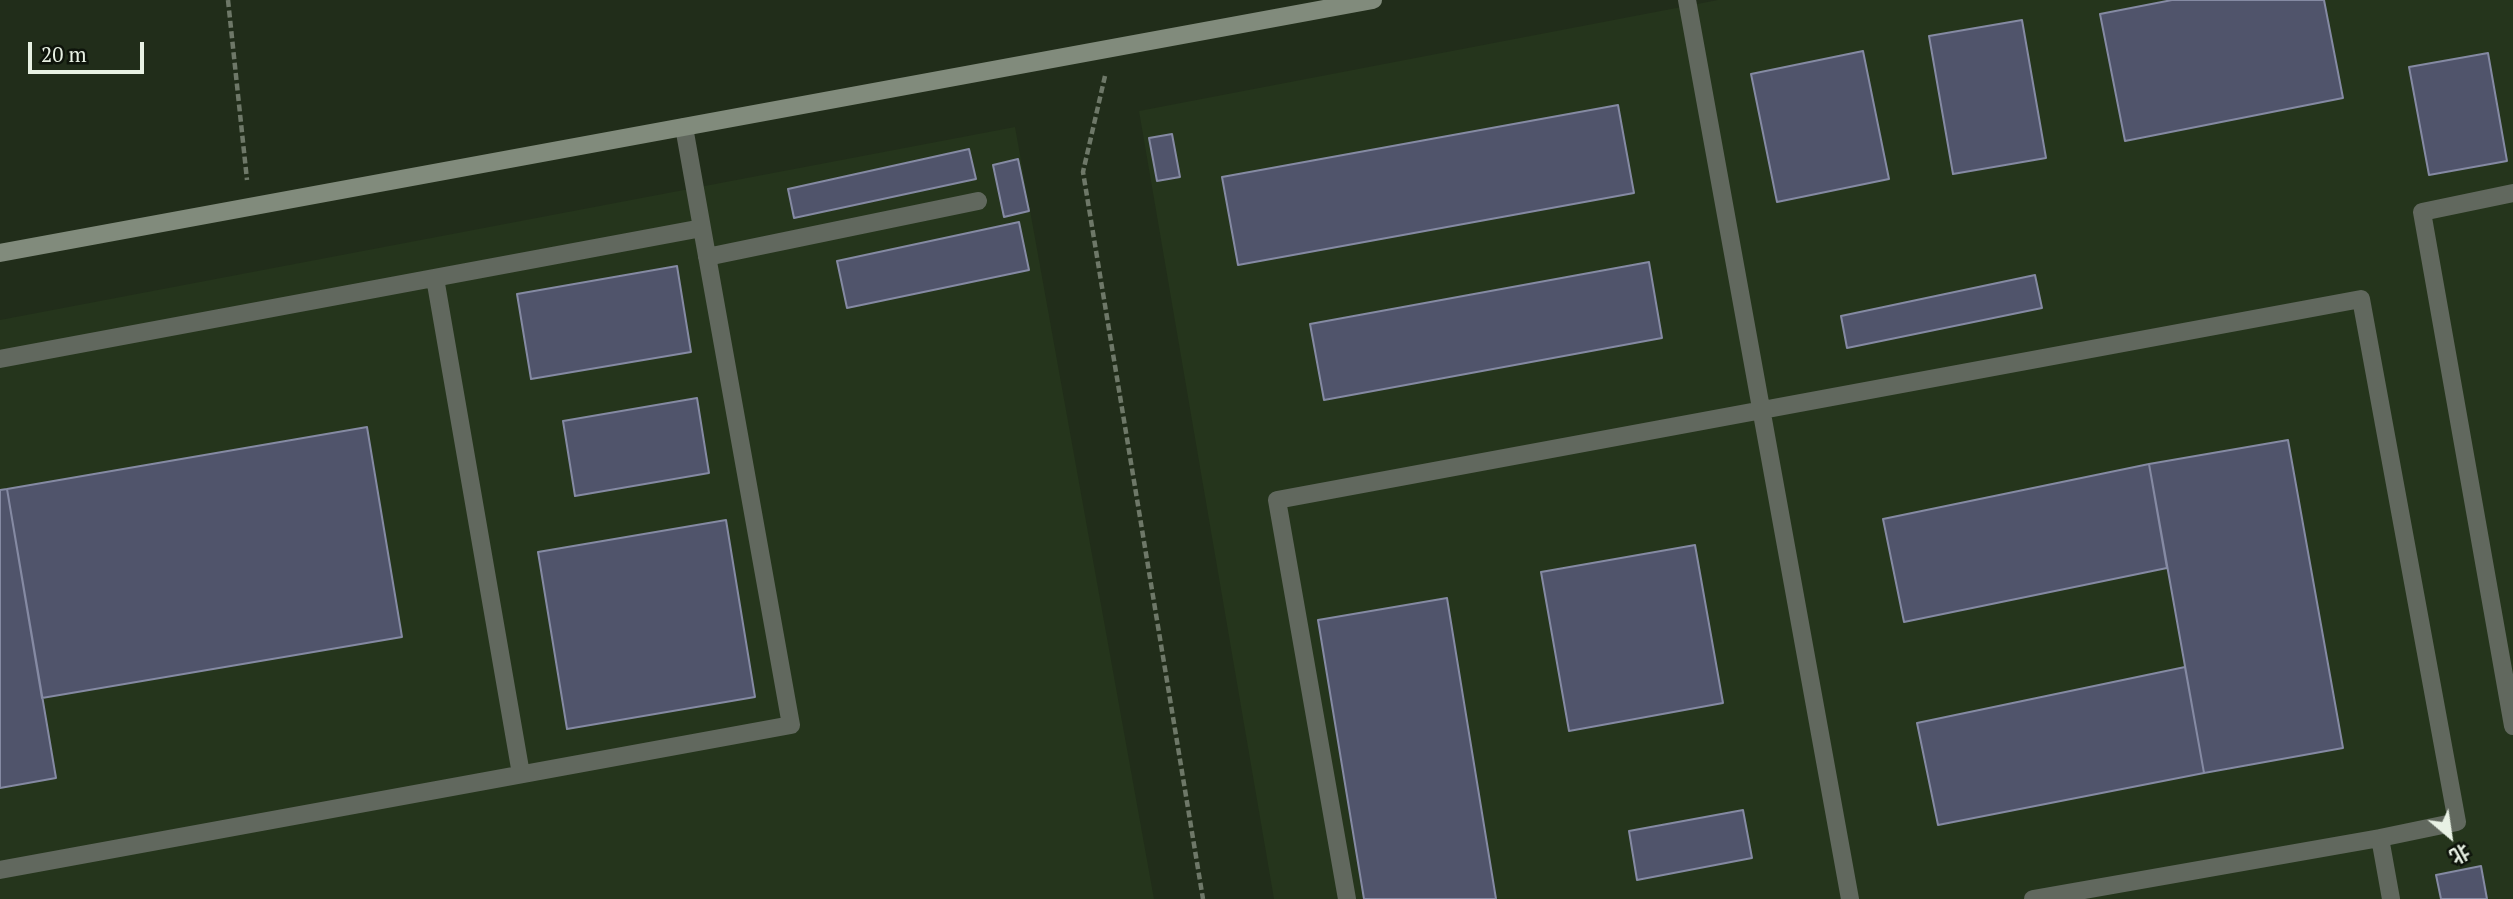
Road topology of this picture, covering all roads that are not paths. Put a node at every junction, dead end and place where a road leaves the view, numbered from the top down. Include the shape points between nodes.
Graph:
1 (1373, 0) edge
2 (1687, 0) edge
3 (684, 127) junction
4 (2513, 193) edge
5 (978, 201) dead end
6 (702, 228) junction
7 (0, 253) edge
8 (707, 257) junction
9 (435, 278) junction
10 (0, 359) edge
11 (1762, 410) junction
12 (2507, 655) edge
13 (2513, 726) edge
14 (521, 774) junction
15 (2380, 838) junction
16 (0, 870) edge
17 (1346, 899) edge
18 (1850, 899) edge
19 (2033, 899) edge
20 (2391, 899) edge

1 - 3 street
2 - 11 lane
3 - 6 lane
3 - 7 street
4 - 12 lane via 2422,212
5 - 8 lane
6 - 8 lane
6 - 9 lane
8 - 14 lane via 791,724
9 - 10 lane
9 - 14 lane
11 - 15 lane via 2361,299 2457,822
11 - 17 lane via 1277,500
11 - 18 lane
12 - 13 lane
14 - 16 lane
15 - 19 lane
15 - 20 lane

